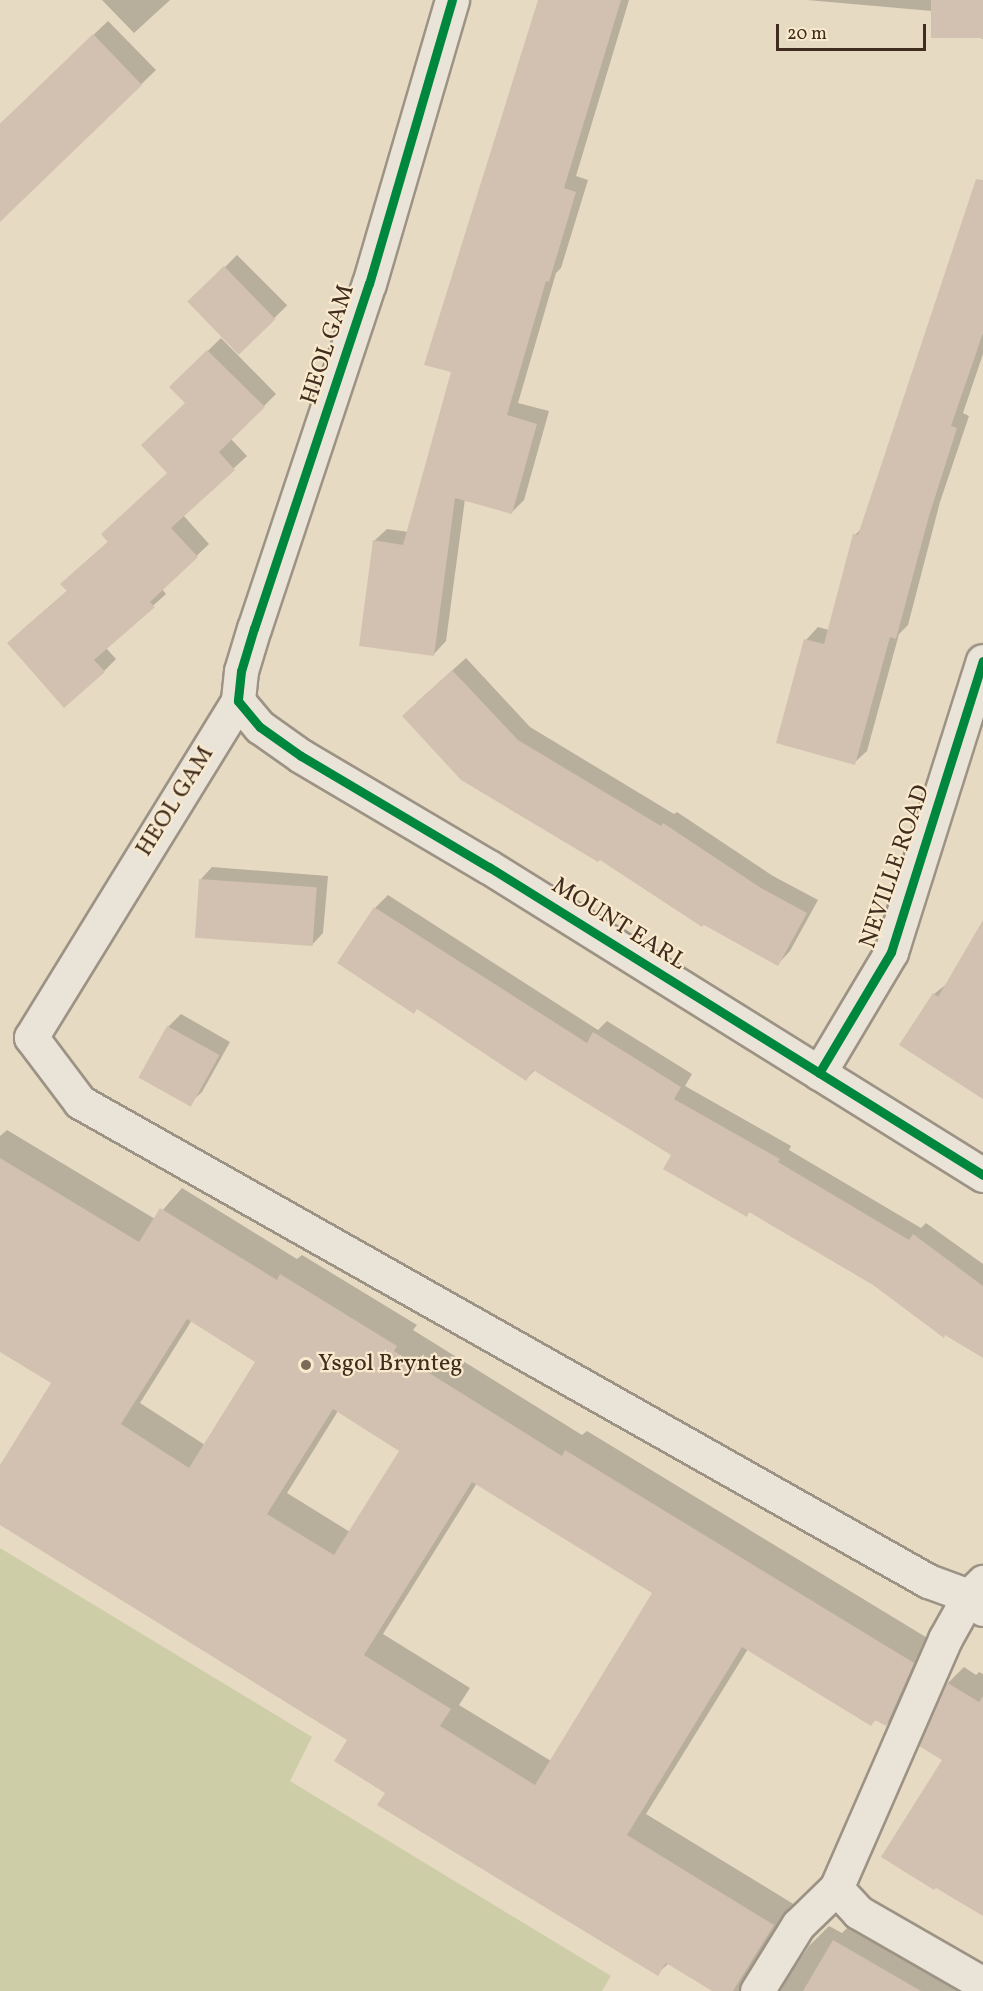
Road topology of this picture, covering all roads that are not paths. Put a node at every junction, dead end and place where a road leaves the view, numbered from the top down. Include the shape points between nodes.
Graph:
1 (452, 0) edge
2 (983, 661) edge
3 (238, 700) junction
4 (819, 1073) junction
5 (983, 1175) edge
6 (978, 1596) edge
7 (836, 1888) junction
8 (983, 1984) edge
9 (756, 1991) edge

1 - 3 street, HEOL GAM via 369,283 254,628 241,671
2 - 4 street, NEVILLE ROAD via 891,952
3 - 4 street, MOUNT EARL via 260,727 300,756 489,867
3 - 6 street, HEOL GAM via 32,1037 80,1102 928,1581
4 - 5 street, MOUNT EARL
6 - 7 street via 945,1639
7 - 8 street via 858,1912
7 - 9 street via 798,1925

